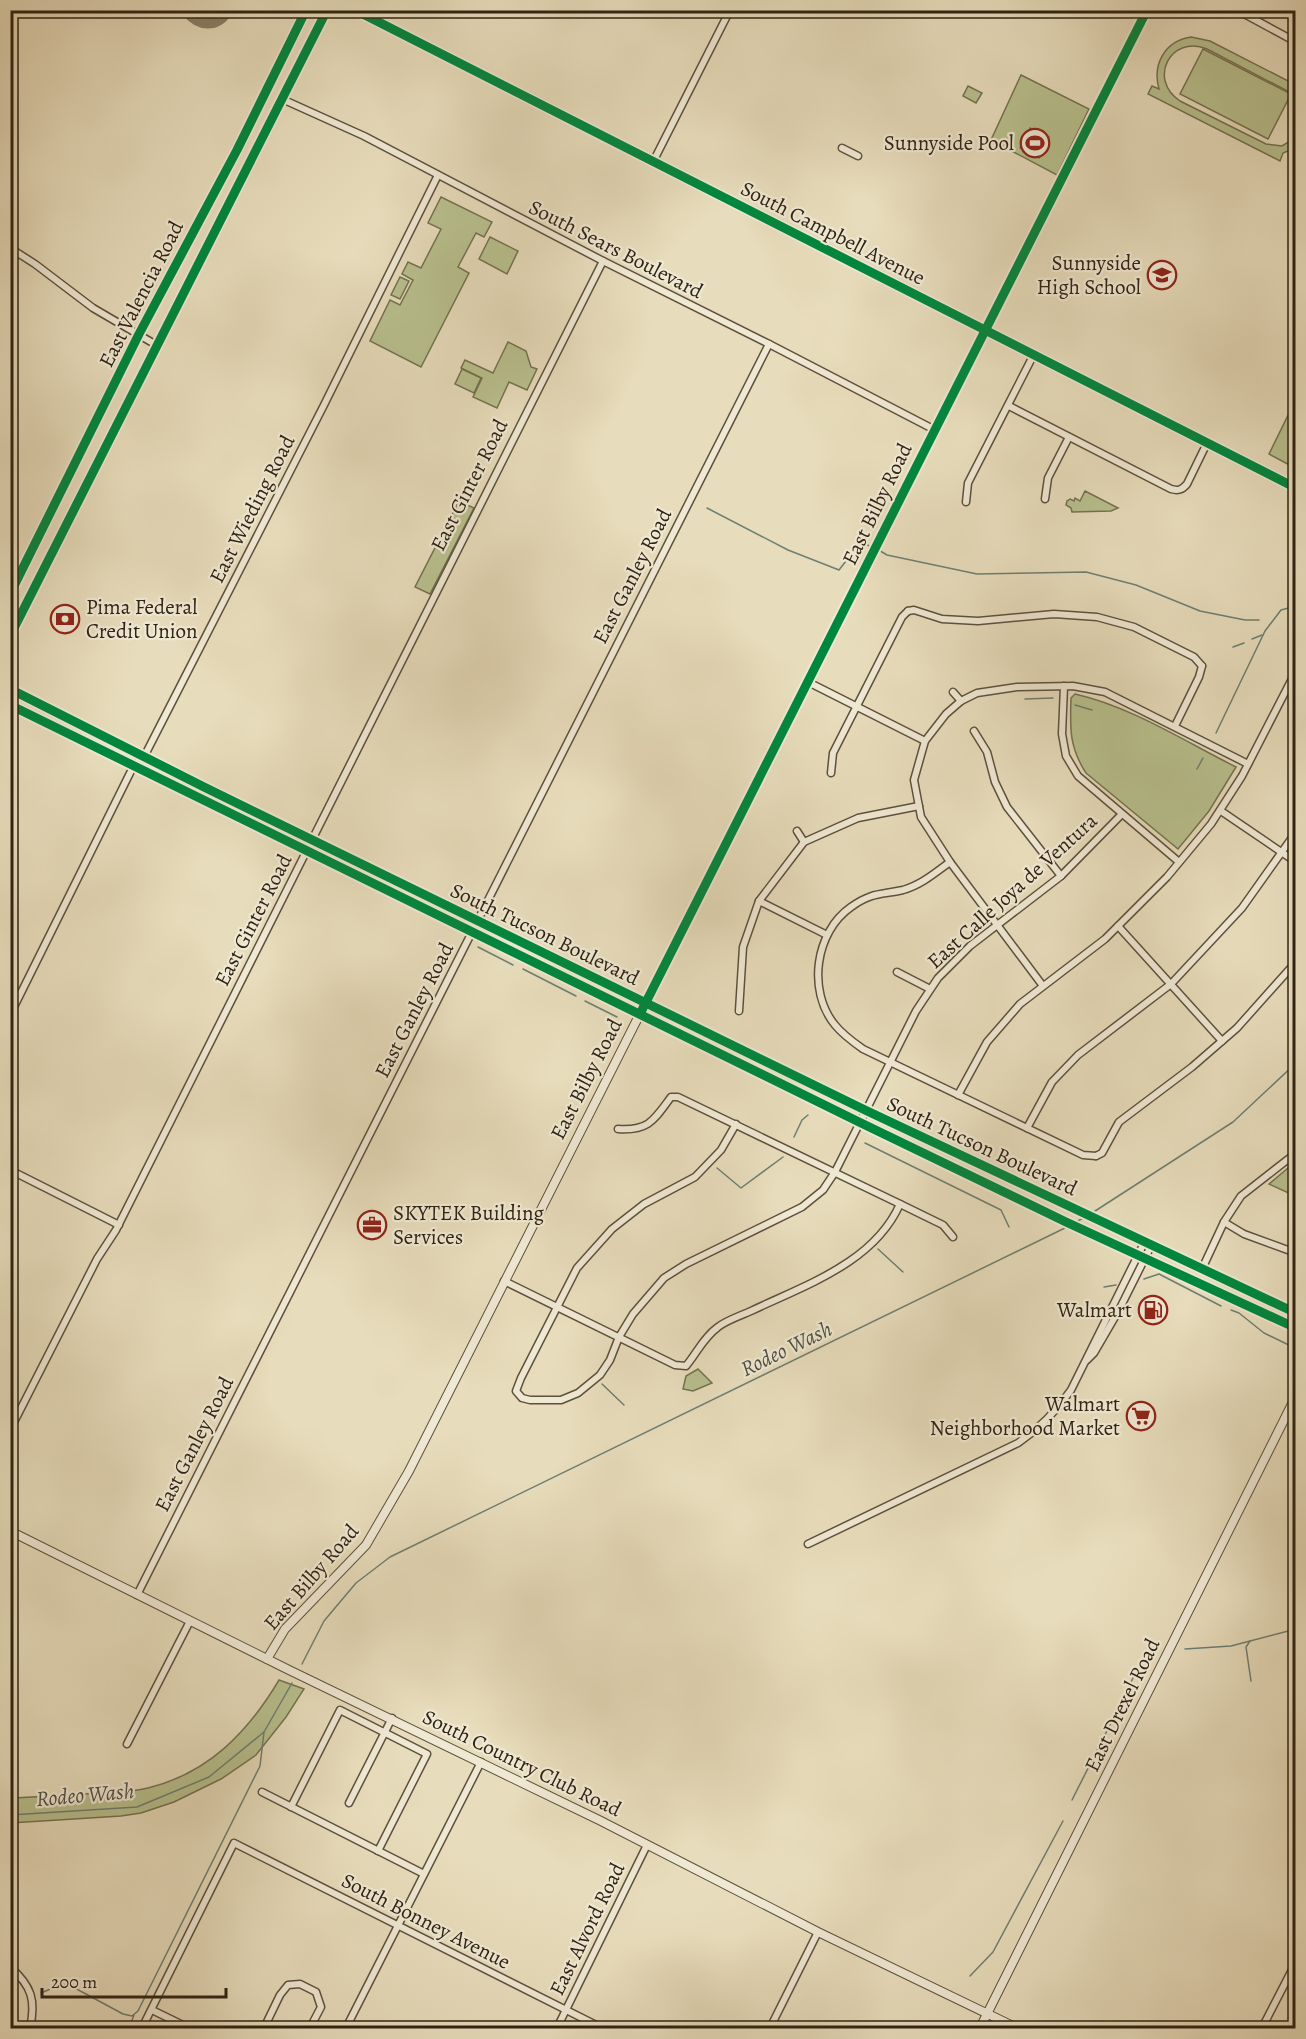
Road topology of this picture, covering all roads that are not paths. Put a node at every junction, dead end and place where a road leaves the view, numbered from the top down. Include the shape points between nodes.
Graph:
1 (306, 10) edge
2 (327, 10) edge
3 (355, 10) edge
4 (730, 10) edge
5 (1147, 10) edge
6 (1237, 10) edge
7 (1296, 42) edge
8 (282, 99) junction
9 (842, 148) dead end
10 (858, 156) dead end
11 (653, 162) junction
12 (438, 175) junction
13 (10, 248) edge
14 (603, 261) junction
15 (985, 329) junction
16 (139, 334) junction
17 (769, 344) junction
18 (158, 346) junction
19 (1035, 354) junction
20 (1008, 406) junction
21 (934, 430) junction
22 (1069, 437) junction
23 (1207, 442) junction
24 (1296, 488) edge
25 (1045, 498) dead end
26 (966, 502) dead end
27 (50, 516) junction
28 (67, 524) junction
29 (10, 594) edge
30 (10, 636) edge
31 (1296, 671) edge
32 (808, 682) junction
33 (1064, 686) junction
34 (10, 689) edge
35 (953, 692) dead end
36 (961, 701) junction
37 (10, 705) edge
38 (856, 707) junction
39 (1174, 726) junction
40 (974, 731) dead end
41 (925, 741) junction
42 (144, 758) junction
43 (1248, 764) junction
44 (134, 765) junction
45 (831, 773) dead end
46 (919, 806) junction
47 (1221, 811) junction
48 (1122, 814) junction
49 (797, 831) dead end
50 (1296, 832) edge
51 (313, 841) junction
52 (804, 842) junction
53 (308, 852) junction
54 (1283, 853) junction
55 (1296, 861) edge
56 (950, 862) junction
57 (1179, 862) junction
58 (1061, 876) junction
59 (759, 901) junction
60 (477, 922) junction
61 (998, 924) junction
62 (1119, 926) junction
63 (472, 933) junction
64 (827, 935) junction
65 (1296, 962) edge
66 (897, 972) dead end
67 (1171, 984) junction
68 (1043, 986) junction
69 (930, 989) junction
70 (645, 1003) junction
71 (739, 1011) dead end
72 (640, 1014) junction
73 (10, 1015) edge
74 (1222, 1041) junction
75 (889, 1061) junction
76 (958, 1095) junction
77 (865, 1110) junction
78 (859, 1122) junction
79 (736, 1124) junction
80 (1027, 1128) junction
81 (618, 1129) dead end
82 (1296, 1153) edge
83 (10, 1170) edge
84 (835, 1172) junction
85 (900, 1204) junction
86 (1224, 1222) junction
87 (119, 1225) junction
88 (953, 1237) dead end
89 (1148, 1244) junction
90 (1296, 1252) edge
91 (1142, 1256) junction
92 (1202, 1269) junction
93 (504, 1281) junction
94 (556, 1306) junction
95 (1296, 1313) edge
96 (1296, 1328) edge
97 (619, 1337) junction
98 (1296, 1396) edge
99 (10, 1430) edge
100 (10, 1531) edge
101 (808, 1544) dead end
102 (137, 1594) junction
103 (190, 1621) junction
104 (267, 1659) junction
105 (392, 1718) junction
106 (385, 1732) junction
107 (127, 1744) dead end
108 (481, 1762) junction
109 (262, 1792) dead end
110 (348, 1803) dead end
111 (291, 1807) junction
112 (647, 1845) junction
113 (378, 1851) junction
114 (424, 1874) junction
115 (398, 1926) junction
116 (818, 1932) junction
117 (1295, 1963) edge
118 (10, 1967) edge
119 (152, 2010) junction
120 (566, 2010) junction
121 (987, 2014) junction
122 (30, 2028) edge
123 (142, 2028) edge
124 (189, 2028) edge
125 (264, 2028) edge
126 (310, 2028) edge
127 (346, 2028) edge
128 (556, 2028) edge
129 (602, 2028) edge
130 (770, 2028) edge
131 (980, 2028) edge
132 (1017, 2028) edge
133 (1262, 2028) edge

1 - 16 main road, East Valencia Road
2 - 8 main road, East Valencia Road
3 - 11 main road, South Campbell Avenue
4 - 11 street
5 - 15 street, East Bilby Road
6 - 7 street
8 - 12 street, South Sears Boulevard
8 - 18 main road, East Valencia Road
9 - 10 street
11 - 15 main road, South Campbell Avenue
12 - 14 street, South Sears Boulevard
12 - 42 street, East Wieding Road
13 - 16 street via 93,308
14 - 17 street, South Sears Boulevard
14 - 51 street, East Ginter Road
15 - 19 main road, South Campbell Avenue
15 - 21 street, East Bilby Road
16 - 18 street
16 - 27 main road, East Valencia Road
17 - 21 street, South Sears Boulevard
17 - 60 street, East Ganley Road
18 - 28 main road, East Valencia Road
19 - 20 street
19 - 23 main road, South Campbell Avenue
20 - 22 street
20 - 26 street via 968,483
21 - 32 street, East Bilby Road
22 - 23 street via 1177,490 1187,484
22 - 25 street via 1048,478
23 - 24 main road, South Campbell Avenue
27 - 28 main road
27 - 29 main road, East Valencia Road
28 - 30 main road, East Valencia Road
31 - 43 street
32 - 38 street
32 - 70 street, East Bilby Road
33 - 36 street via 1017,687 977,693
33 - 39 street via 1105,692
33 - 48 street via 1062,734 1066,756 1078,777
34 - 42 main road, South Tucson Boulevard
35 - 36 street
36 - 41 street
37 - 44 main road, South Tucson Boulevard
38 - 39 street via 908,608 942,619 978,621 1054,614 1097,617 1134,627 1204,665
38 - 41 street
38 - 45 street via 833,753
39 - 43 street
40 - 58 street via 987,752 1007,807
41 - 46 street via 914,780
42 - 44 street, East Wieding Road
42 - 51 main road, South Tucson Boulevard
43 - 47 street
44 - 53 main road, South Tucson Boulevard
44 - 73 street, East Wieding Road
46 - 52 street via 858,818
46 - 56 street via 921,817
47 - 54 street
47 - 57 street
48 - 57 street
48 - 58 street, East Calle Joya de Ventura
49 - 52 street
50 - 54 street
51 - 53 street, East Ginter Road
51 - 60 main road, South Tucson Boulevard
52 - 59 street
53 - 63 main road, South Tucson Boulevard
53 - 87 street, East Ginter Road
54 - 55 street
54 - 67 street via 1242,908
56 - 61 street
56 - 64 street via 922,882 904,890 871,895 849,908
57 - 62 street
58 - 61 street, East Calle Joya de Ventura
59 - 64 street
59 - 71 street via 743,947
60 - 63 street, East Ganley Road
60 - 70 main road, South Tucson Boulevard
61 - 68 street
61 - 69 street, East Calle Joya de Ventura via 970,946
62 - 67 street
62 - 68 street
63 - 72 main road, South Tucson Boulevard
63 - 102 street, East Ganley Road
64 - 75 street via 819,953 818,986 830,1024 863,1049
65 - 74 street
66 - 69 street
67 - 74 street
67 - 80 street via 1078,1055 1052,1083
68 - 76 street via 1020,1004 987,1042
69 - 75 street, East Calle Joya de Ventura
70 - 72 street, East Bilby Road
70 - 77 main road, South Tucson Boulevard
72 - 78 main road, South Tucson Boulevard
72 - 93 street, East Bilby Road
74 - 80 street via 1119,1122 1097,1160
75 - 76 street
75 - 77 street, East Calle Joya de Ventura
76 - 80 street
77 - 78 street, East Calle Joya de Ventura
77 - 89 main road, South Tucson Boulevard
78 - 84 street, East Calle Joya de Ventura
78 - 91 main road, South Tucson Boulevard
79 - 81 street via 671,1097 642,1128
79 - 84 street
79 - 94 street via 721,1150 695,1177 644,1204 612,1229 577,1268
82 - 86 street via 1240,1196
83 - 87 street
84 - 85 street
84 - 97 street, East Calle Joya de Ventura via 823,1190 802,1207 664,1278
85 - 88 street via 944,1225
85 - 97 street via 885,1231 841,1268 718,1327 700,1344 686,1366 675,1365
86 - 90 street via 1244,1234
86 - 92 street
87 - 99 street, East Ginter Road via 97,1259
89 - 91 street
89 - 92 main road, South Tucson Boulevard
91 - 96 main road, South Tucson Boulevard
91 - 101 street via 1087,1360 1060,1406 1045,1423 982,1461
92 - 95 main road, South Tucson Boulevard
93 - 94 street
93 - 104 street, East Bilby Road via 409,1471 366,1545 285,1629
94 - 97 street
94 - 97 street, East Calle Joya de Ventura via 516,1390 522,1398 561,1400 578,1393 600,1375
98 - 121 street, East Drexel Road
100 - 102 street, South Country Club Road
102 - 103 street, South Country Club Road
103 - 104 street, South Country Club Road
103 - 107 street
104 - 105 street, South Country Club Road
105 - 106 street
105 - 108 street, South Country Club Road
106 - 110 street
106 - 111 street via 340,1710
106 - 113 street via 427,1754
108 - 112 street, South Country Club Road
108 - 114 street
109 - 111 street
111 - 113 street
112 - 116 street, South Country Club Road
112 - 120 street, East Alvord Road
113 - 114 street
114 - 115 street
115 - 119 street, South Bonney Avenue via 234,1844
115 - 120 street, South Bonney Avenue
115 - 127 street
116 - 121 street, South Country Club Road
116 - 130 street
117 - 133 street
118 - 122 street via 24,1980 33,2001
119 - 123 street
119 - 124 street
120 - 128 street, East Alvord Road
120 - 129 street, South Bonney Avenue
121 - 131 street, East Drexel Road
121 - 132 street, South Country Club Road
125 - 126 street via 288,1985 300,1984 316,1992 321,2007

